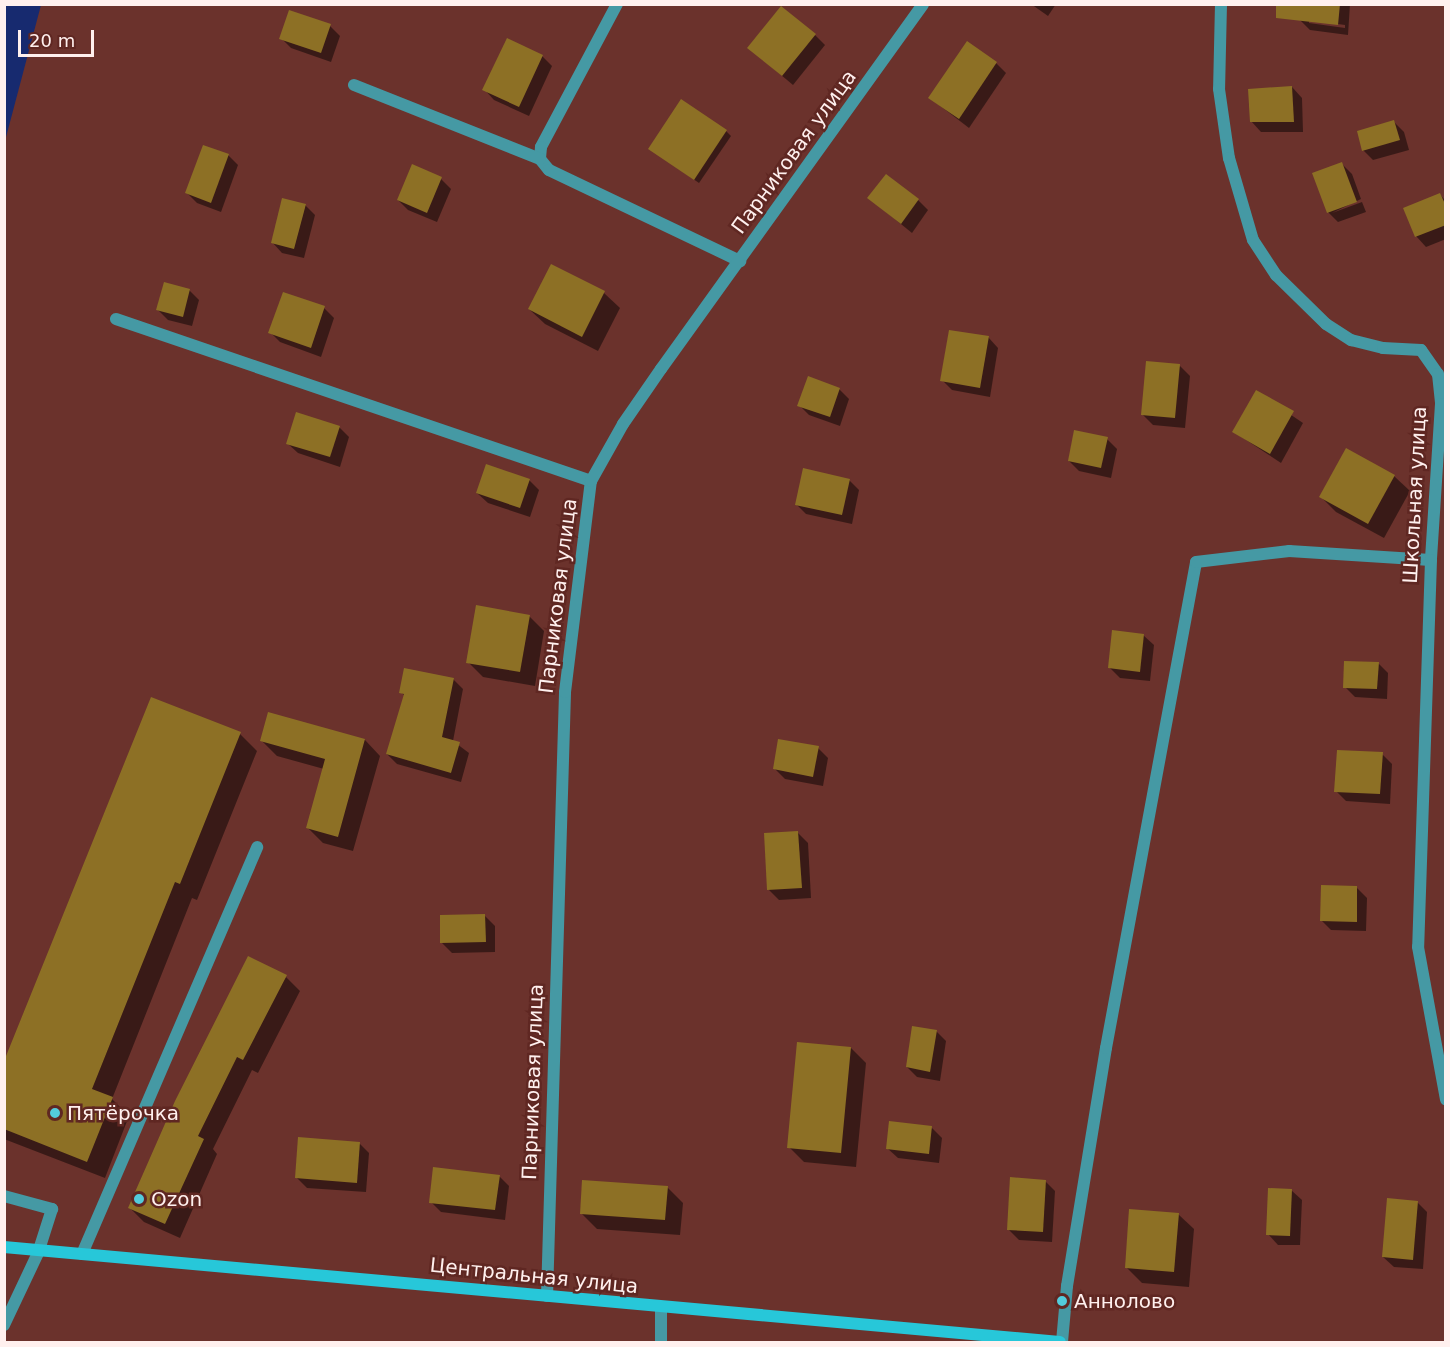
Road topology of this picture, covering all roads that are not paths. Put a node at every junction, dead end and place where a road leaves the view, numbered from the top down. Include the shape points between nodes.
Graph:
1 (617, 4) edge
2 (923, 4) edge
3 (1221, 4) edge
4 (354, 85) dead end
5 (540, 159) junction
6 (740, 261) junction
7 (116, 319) dead end
8 (591, 481) junction
9 (1431, 560) junction
10 (257, 846) dead end
11 (1446, 1099) edge
12 (4, 1196) edge
13 (4, 1247) edge
14 (38, 1253) junction
15 (82, 1254) junction
16 (547, 1296) junction
17 (661, 1308) junction
18 (4, 1325) edge
19 (661, 1342) edge
20 (1061, 1342) edge

1 - 5 street via 541,147
2 - 6 street, Парниковая улица
3 - 9 street, Школьная улица via 1218,90 1228,158 1253,240 1276,275 1326,324 1351,340 1383,348 1421,350 1438,375 1441,404
4 - 5 street
5 - 6 street via 549,170
6 - 8 street, Парниковая улица via 623,424
7 - 8 street
8 - 16 street, Парниковая улица via 564,692
9 - 11 street, Школьная улица via 1418,946
9 - 20 street via 1289,550 1196,562 1107,1048
10 - 15 street
12 - 14 street via 52,1209
13 - 14 main road, Центральная улица
14 - 15 main road, Центральная улица
14 - 18 street
15 - 16 main road, Центральная улица
16 - 17 main road, Центральная улица
17 - 19 street
17 - 20 main road, Центральная улица

